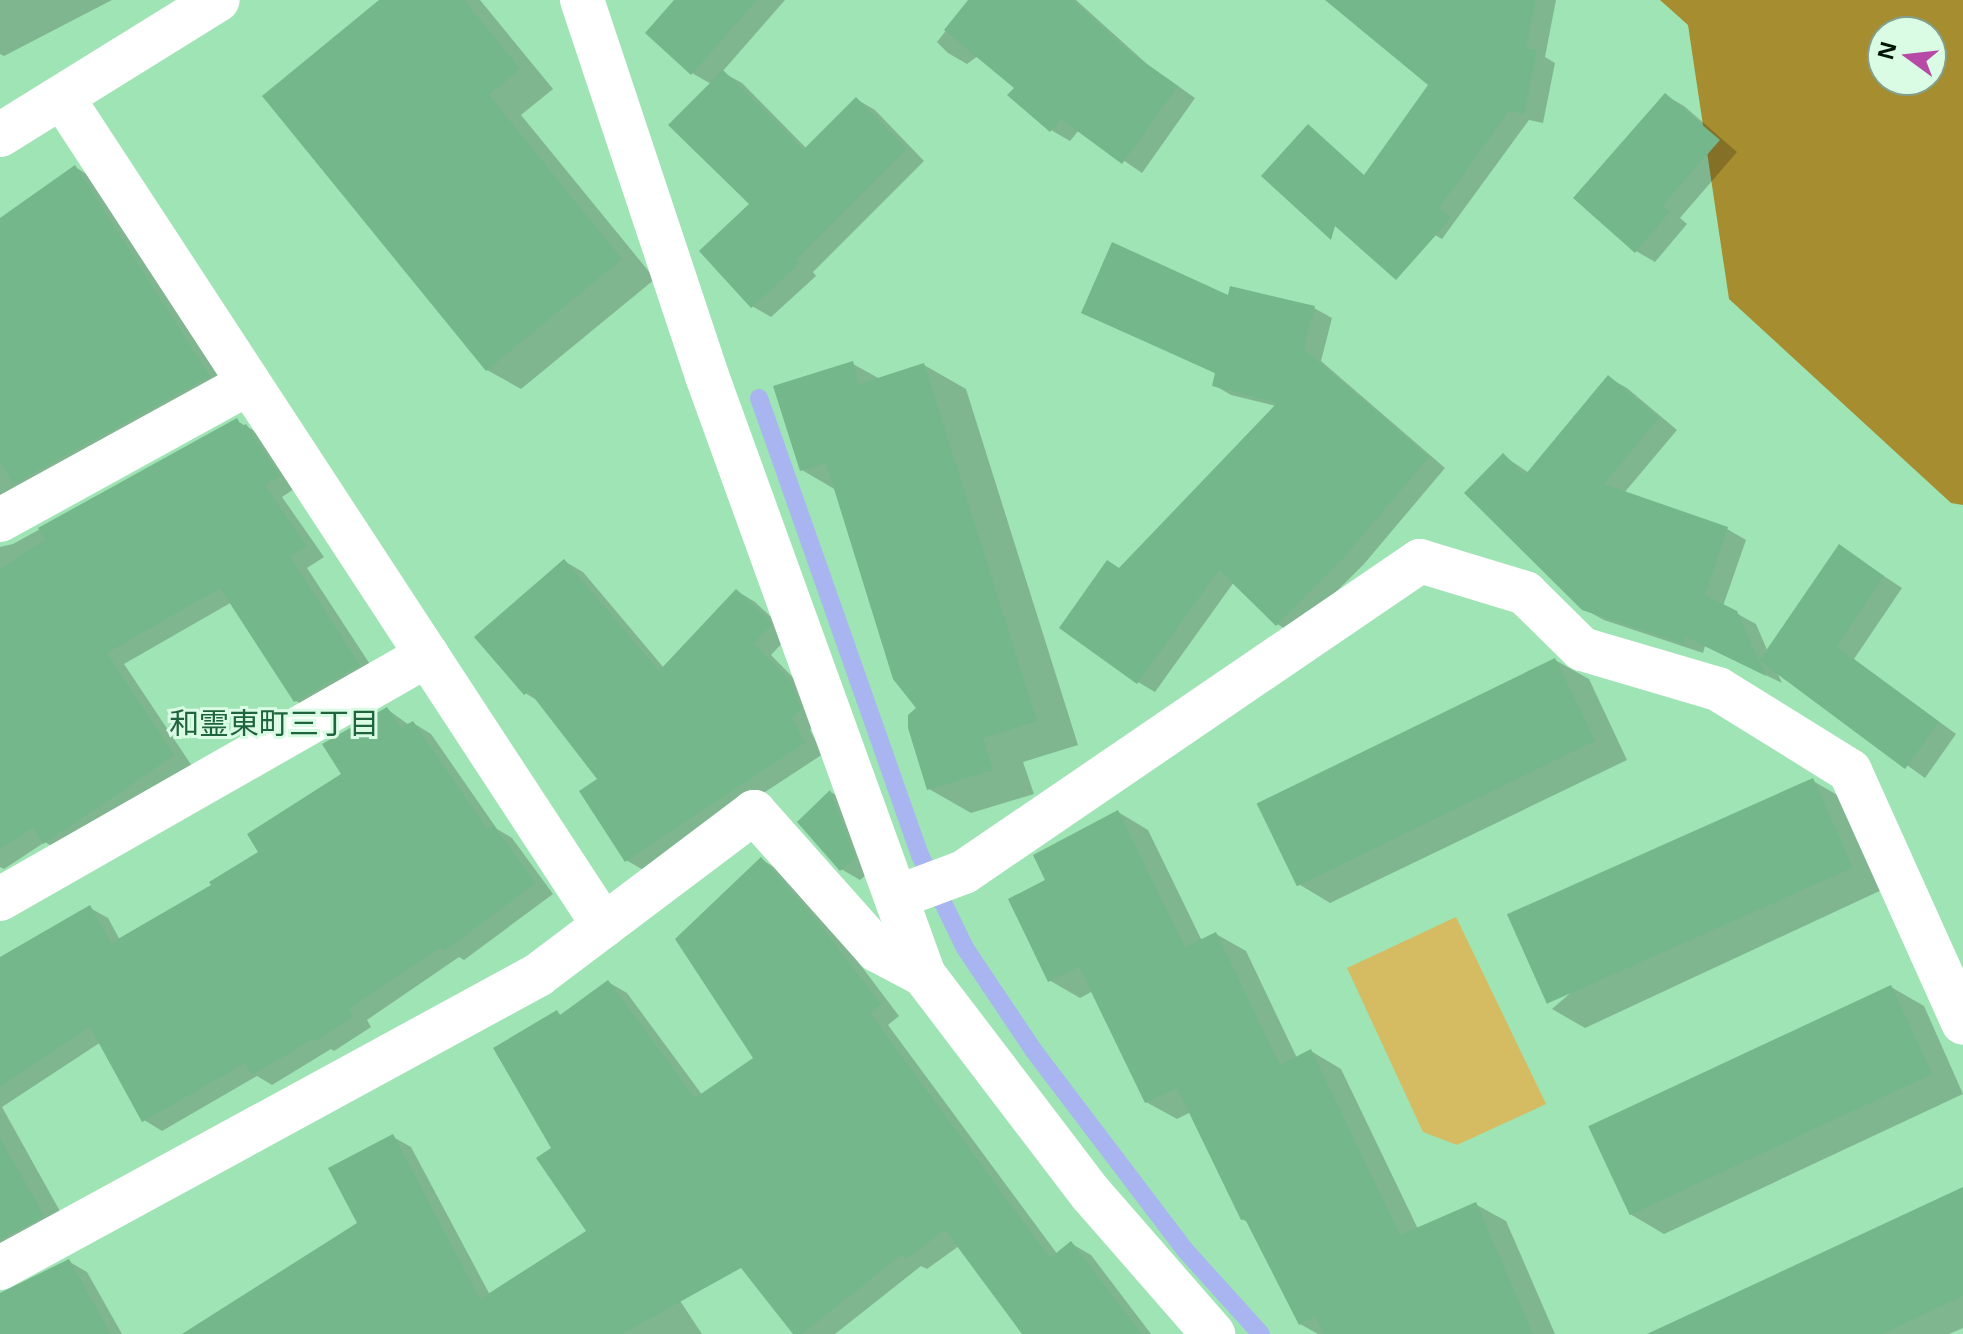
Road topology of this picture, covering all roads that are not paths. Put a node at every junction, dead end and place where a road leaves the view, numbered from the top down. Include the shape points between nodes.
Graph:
1 (218, 0) edge
2 (582, 0) edge
3 (62, 97) junction
4 (0, 135) edge
5 (249, 383) junction
6 (0, 520) edge
7 (427, 655) junction
8 (897, 897) junction
9 (0, 899) edge
10 (604, 926) junction
11 (924, 975) junction
12 (1963, 1023) edge
13 (0, 1268) edge
14 (1213, 1334) edge

1 - 3 street
2 - 8 street via 707,376
3 - 4 street
3 - 5 street
5 - 6 street
5 - 7 street
7 - 9 street
7 - 10 street
8 - 11 street
8 - 12 street via 964,872 1420,561 1525,593 1582,649 1718,689 1850,771
10 - 11 street via 754,812 877,950
10 - 13 street via 538,975
11 - 14 street via 1091,1194

